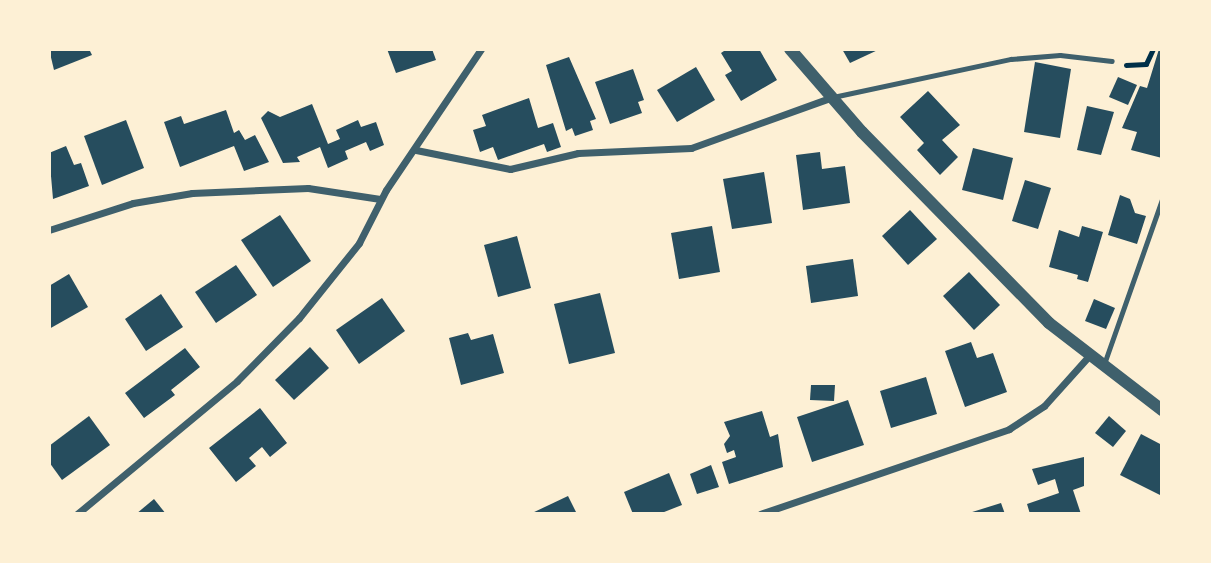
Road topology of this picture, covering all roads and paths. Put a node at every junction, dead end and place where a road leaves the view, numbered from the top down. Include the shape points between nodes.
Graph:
1 (481, 49) edge
2 (790, 49) edge
3 (1153, 49) edge
4 (1112, 61) joint
5 (830, 98) junction
6 (416, 150) junction
7 (380, 199) junction
8 (1162, 199) edge
9 (49, 230) edge
10 (1088, 357) junction
11 (1102, 368) junction
12 (1162, 410) edge
13 (76, 514) edge
14 (760, 514) edge

1 - 6 street
2 - 5 street
3 - 4 path via 1146,64
4 - 5 lane via 1060,55 1011,59
5 - 6 street via 691,148 589,152 510,169
5 - 10 street via 1011,286
6 - 7 street
7 - 9 street via 308,188 192,193 133,203
7 - 13 street via 353,251 267,352
8 - 11 lane via 1115,343
10 - 11 street
10 - 14 street via 1044,406 1009,429
11 - 12 street

